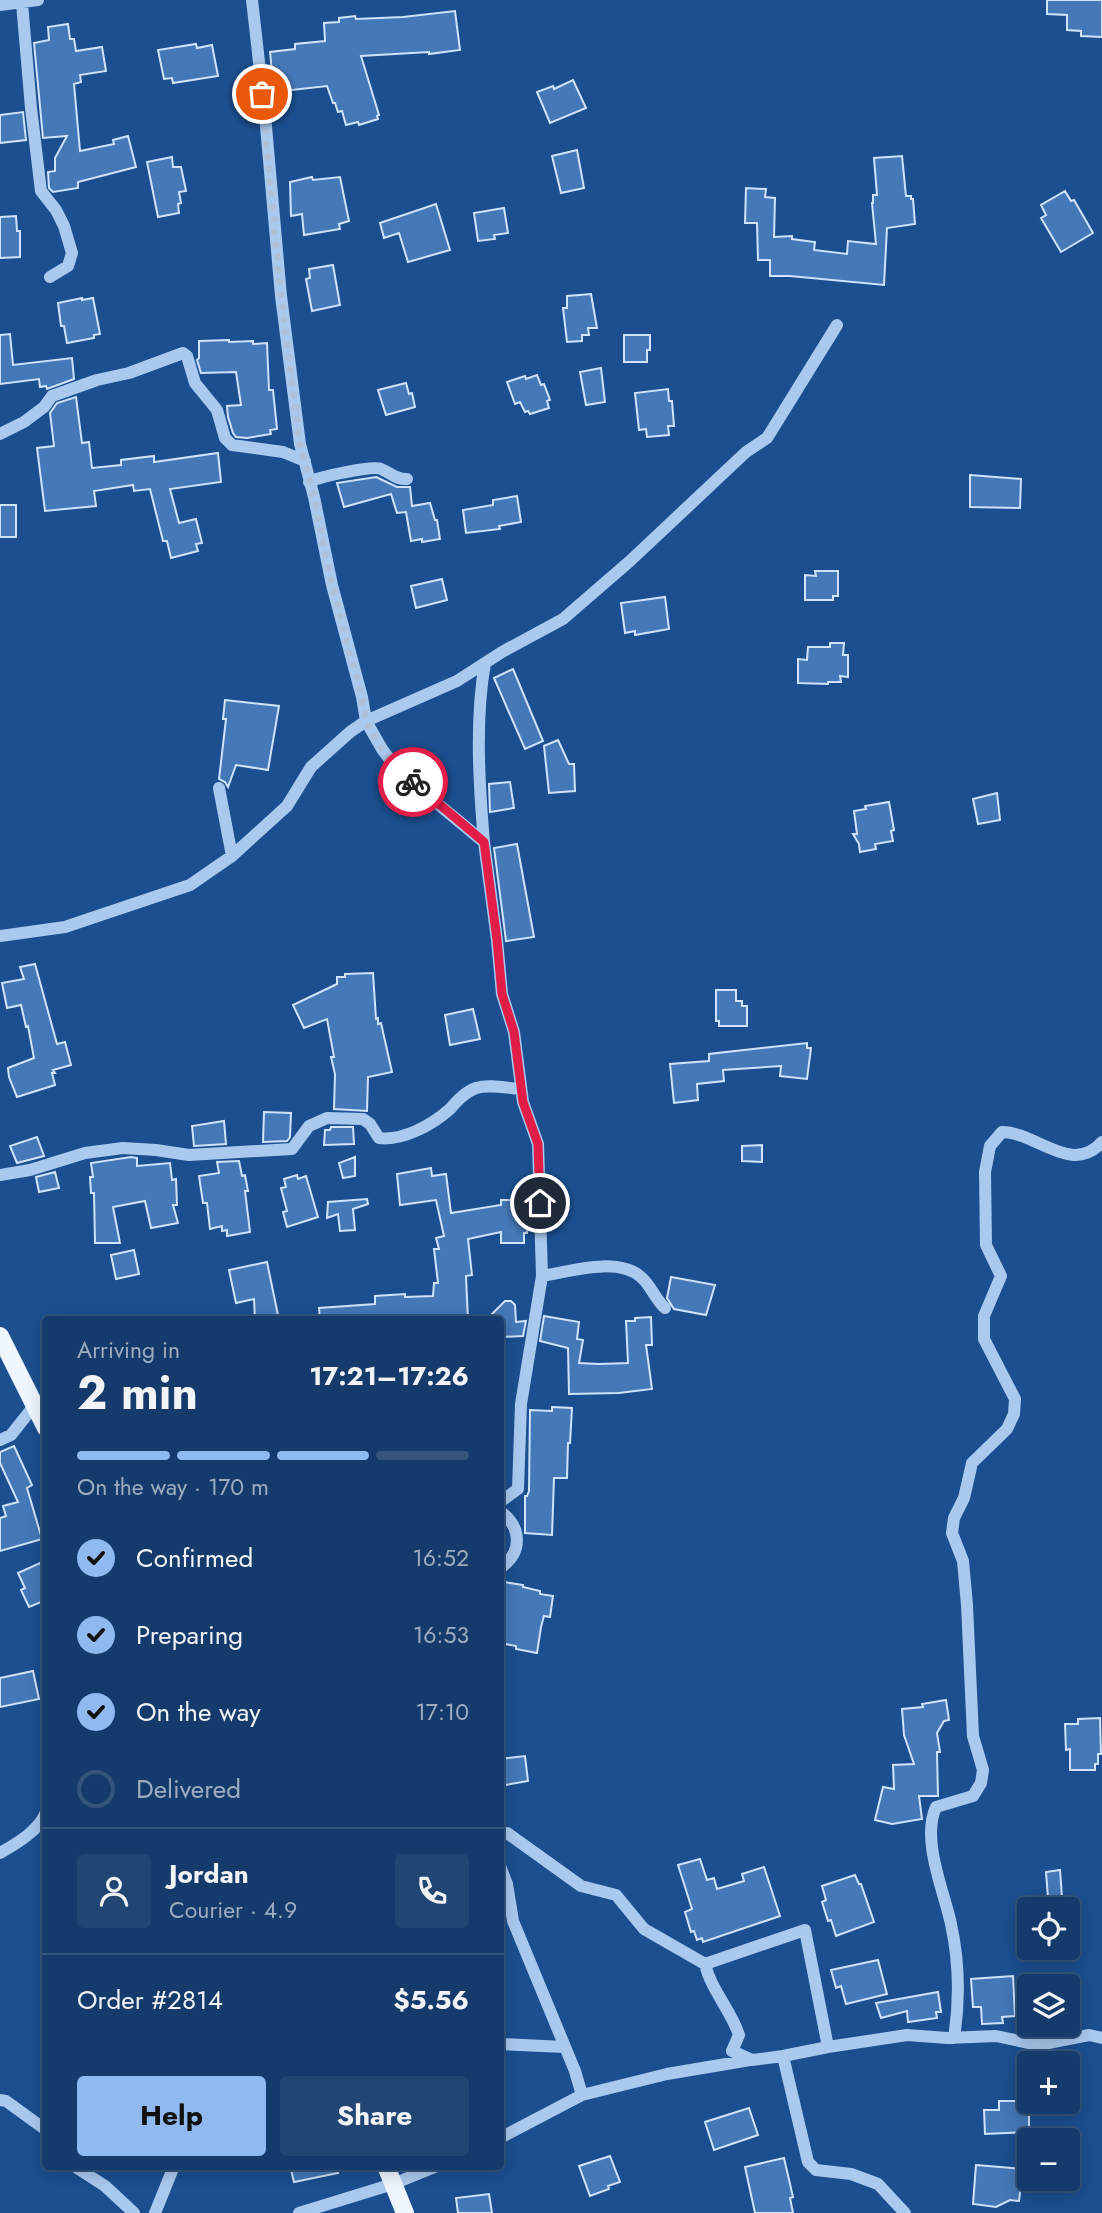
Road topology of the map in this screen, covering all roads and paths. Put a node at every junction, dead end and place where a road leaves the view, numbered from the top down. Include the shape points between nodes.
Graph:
1 (38, 0) edge
2 (252, 0) edge
3 (22, 3) junction
4 (0, 5) edge
5 (50, 277) dead end
6 (837, 325) dead end
7 (0, 434) edge
8 (305, 461) junction
9 (407, 479) dead end
10 (309, 482) junction
11 (485, 663) junction
12 (366, 721) junction
13 (219, 788) dead end
14 (484, 842) junction
15 (232, 856) junction
16 (0, 936) edge
17 (520, 1089) junction
18 (1102, 1142) edge
19 (0, 1175) edge
20 (542, 1276) junction
21 (664, 1308) dead end
22 (0, 1336) edge
23 (34, 1406) junction
24 (42, 1421) edge
25 (0, 1440) edge
26 (504, 1499) edge
27 (504, 1514) edge
28 (504, 1567) edge
29 (42, 1820) edge
30 (507, 1833) dead end
31 (0, 1853) edge
32 (504, 1876) edge
33 (705, 1964) junction
34 (954, 2038) junction
35 (1102, 2038) edge
36 (504, 2045) edge
37 (564, 2047) junction
38 (828, 2047) junction
39 (783, 2056) junction
40 (752, 2060) junction
41 (582, 2095) junction
42 (0, 2100) edge
43 (42, 2127) edge
44 (504, 2136) edge
45 (80, 2170) edge
46 (172, 2170) edge
47 (388, 2170) edge
48 (427, 2170) edge
49 (393, 2184) junction
50 (134, 2213) edge
51 (155, 2213) edge
52 (299, 2213) edge
53 (405, 2213) edge
54 (905, 2213) edge

1 - 3 street
2 - 8 street via 281,296
3 - 4 street
3 - 5 street via 41,191 64,226 72,253 68,266
6 - 11 street via 767,438 563,619
7 - 8 street via 24,422 52,396 183,353 195,383 217,410 225,438 232,445 283,452
8 - 10 street
9 - 10 street via 380,467 323,475
10 - 12 street
11 - 12 street via 457,681
11 - 14 street via 479,766
12 - 14 street via 399,772
12 - 15 street via 311,767 287,806
13 - 15 street
14 - 17 street via 502,994 514,1032
15 - 16 street via 190,885 106,915 65,927
17 - 19 street via 469,1091 431,1122 390,1139 379,1138 363,1119 327,1118 310,1126 292,1149 189,1155 123,1148
17 - 20 street via 538,1144
18 - 34 street via 1077,1156 1057,1153 1015,1132 1003,1132 990,1146 985,1172 986,1245 1001,1276 984,1316 984,1339 1015,1399 1007,1429 972,1463 952,1533 963,1561 973,1736 983,1770 973,1796 936,1807 932,1817 938,1876 957,1970
20 - 21 street via 606,1266 628,1268 646,1281
20 - 26 street via 521,1404 518,1489
22 - 23 main road
23 - 24 main road
23 - 25 street via 11,1435
27 - 28 street via 517,1534 516,1550
29 - 31 street
30 - 33 street via 581,1886 616,1895 643,1929
32 - 37 street via 513,1921
33 - 38 street via 805,1930
33 - 40 street via 739,2035 732,2051
34 - 35 street via 996,2036 1038,2045 1089,2035
34 - 38 street via 907,2035
36 - 37 street
37 - 41 street
38 - 39 street
39 - 40 street
39 - 54 street via 808,2161 816,2171 851,2174 878,2184
40 - 41 street
41 - 44 street
42 - 43 street
45 - 50 street
46 - 51 street
47 - 49 main road
48 - 49 street
49 - 52 street
49 - 53 main road

